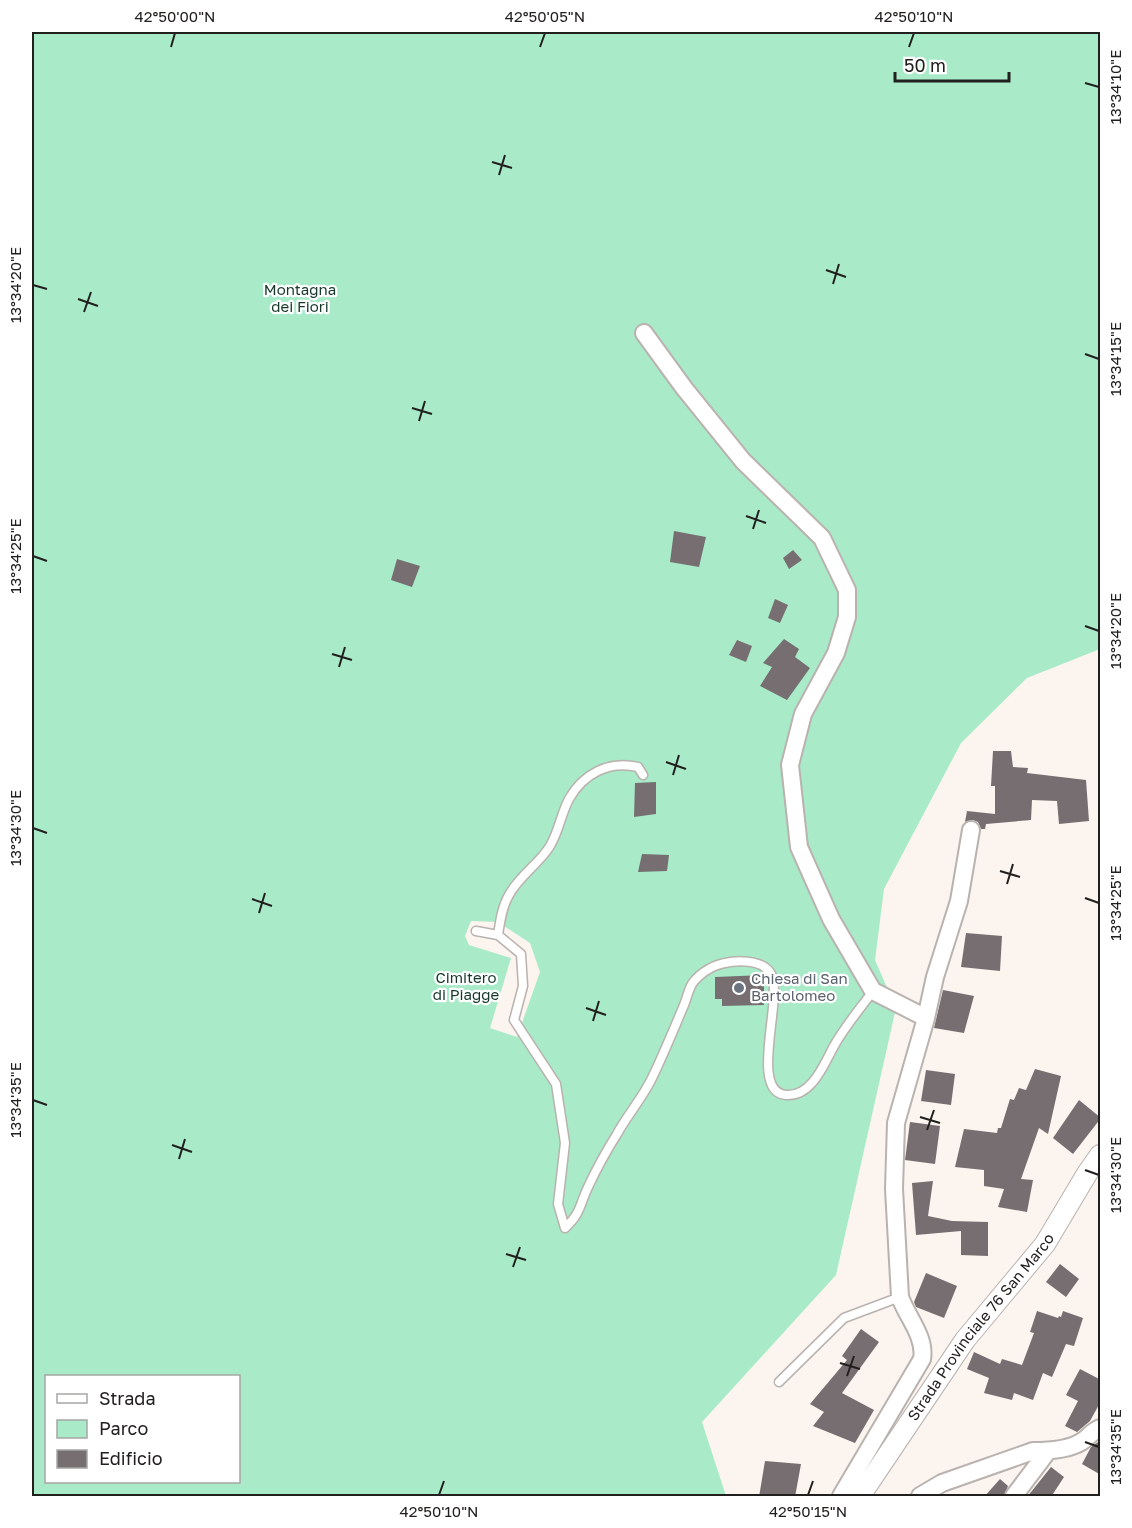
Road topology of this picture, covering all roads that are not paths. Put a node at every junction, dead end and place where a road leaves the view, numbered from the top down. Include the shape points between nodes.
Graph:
1 (644, 333) dead end
2 (643, 775) dead end
3 (971, 830) dead end
4 (476, 931) dead end
5 (498, 935) junction
6 (873, 991) junction
7 (926, 1017) junction
8 (1101, 1155) edge
9 (900, 1298) junction
10 (778, 1382) dead end
11 (1101, 1428) edge
12 (1048, 1451) junction
13 (841, 1497) edge
14 (860, 1497) edge
15 (920, 1497) edge
16 (1014, 1497) edge

1 - 6 street via 743,461 822,538 846,590 847,617 836,653 803,714 790,765 799,847 831,919
2 - 5 lane via 638,767 625,764 603,767 583,780 568,800 550,846 508,896
3 - 7 street via 959,901
4 - 5 lane
5 - 6 lane via 521,954 523,986 514,1020 556,1084 565,1143 558,1204 565,1228 577,1217 588,1186 652,1079 693,982 710,968 743,960 764,966 771,974 775,986 768,1039 770,1081 780,1094 787,1095 804,1090 814,1081 839,1037
6 - 7 street
7 - 9 street via 896,1123 894,1189
8 - 14 street, Strada Provinciale 76 San Marco via 1045,1244 965,1340
9 - 10 lane via 844,1318
9 - 13 street via 922,1342 922,1359
11 - 12 street via 1080,1442
12 - 15 street via 1033,1451 942,1483
12 - 16 street

